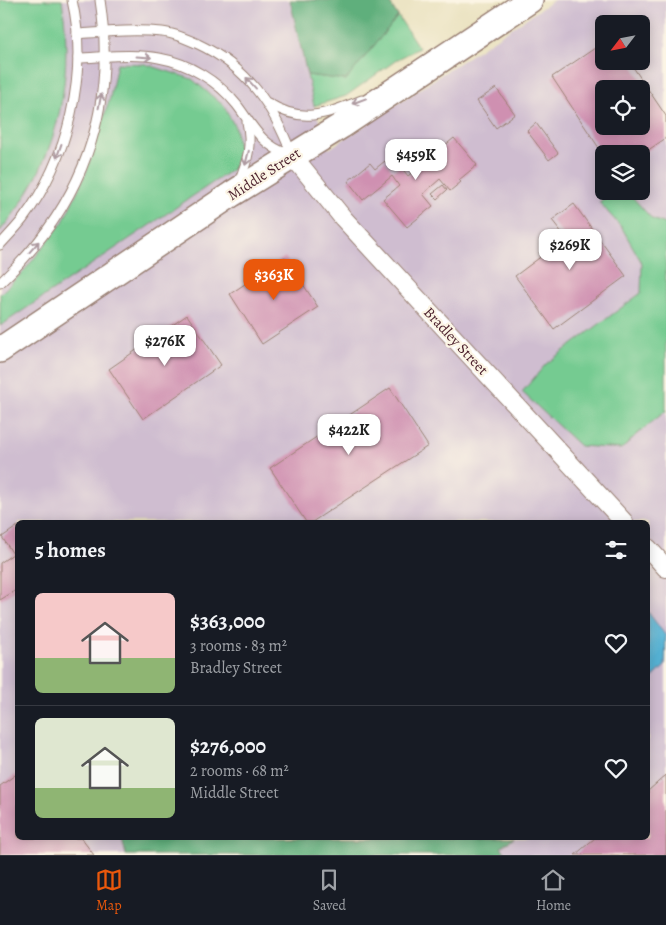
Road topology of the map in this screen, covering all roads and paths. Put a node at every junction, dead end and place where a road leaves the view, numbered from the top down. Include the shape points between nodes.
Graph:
1 (72, 0) edge
2 (100, 0) edge
3 (530, 0) edge
4 (104, 32) junction
5 (77, 34) junction
6 (105, 57) junction
7 (78, 58) junction
8 (404, 83) junction
9 (267, 103) junction
10 (247, 119) junction
11 (292, 155) junction
12 (232, 194) junction
13 (0, 245) edge
14 (0, 282) edge
15 (0, 350) edge
16 (622, 520) edge
17 (650, 550) edge
18 (666, 568) edge

1 - 5 lane
2 - 4 lane
3 - 8 street, Middle Street
4 - 5 lane
4 - 6 lane
9 -> 4 lane via 239,69 189,39 164,32
5 - 7 lane
6 - 7 lane
6 -> 10 lane via 159,58 180,64 202,74 221,89
14 -> 6 lane via 44,235 81,172 94,134
7 -> 13 lane via 68,126 56,161 23,219
8 -> 9 lane via 327,113 309,116 280,111
8 - 11 street, Middle Street
9 - 11 lane
10 - 11 lane via 275,150
10 -> 12 lane via 249,153
11 - 12 street, Middle Street
11 - 16 street, Bradley Street via 343,218
12 - 15 street, Middle Street
17 - 18 street

